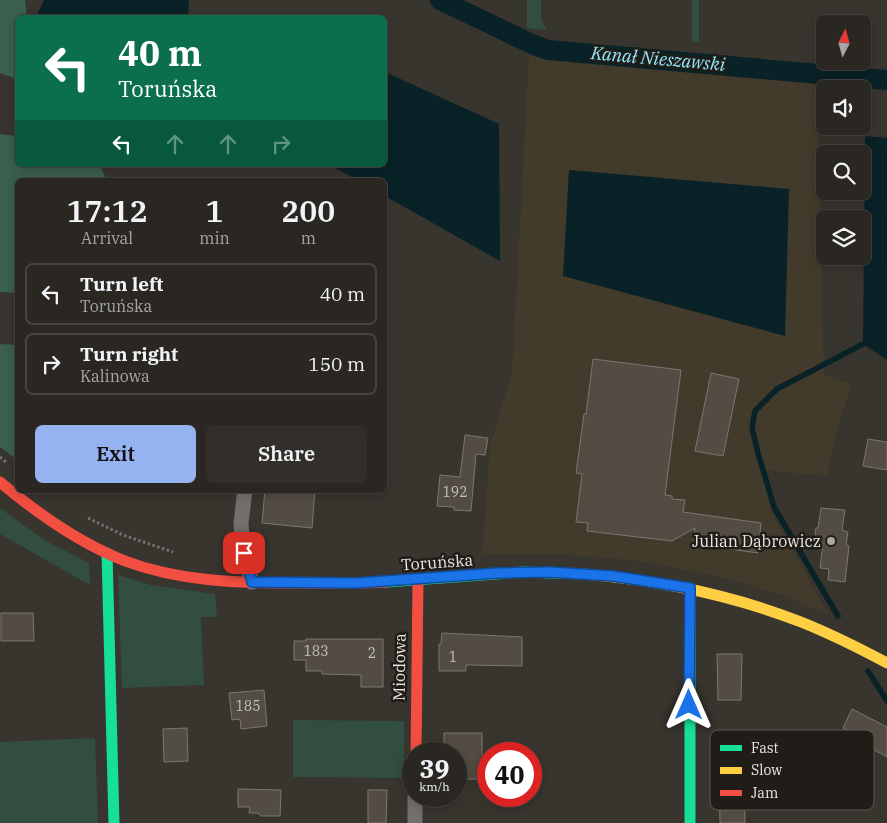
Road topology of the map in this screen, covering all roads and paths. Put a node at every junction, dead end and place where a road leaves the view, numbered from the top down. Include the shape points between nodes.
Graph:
1 (0, 482) edge
2 (246, 493) edge
3 (107, 553) junction
4 (418, 580) junction
5 (252, 582) junction
6 (690, 588) junction
7 (887, 663) edge
8 (416, 742) edge
9 (415, 807) edge
10 (114, 823) edge
11 (415, 823) edge
12 (690, 823) edge

1 - 3 main road, Toruńska via 60,527
2 - 5 street via 241,524
3 - 5 main road, Toruńska via 154,570 193,578
3 - 10 main road
4 - 5 main road, Toruńska
4 - 6 main road, Toruńska via 550,572 613,576
4 - 8 main road, Miodowa
6 - 7 main road, Toruńska via 759,606 813,626
6 - 12 main road
9 - 11 street

